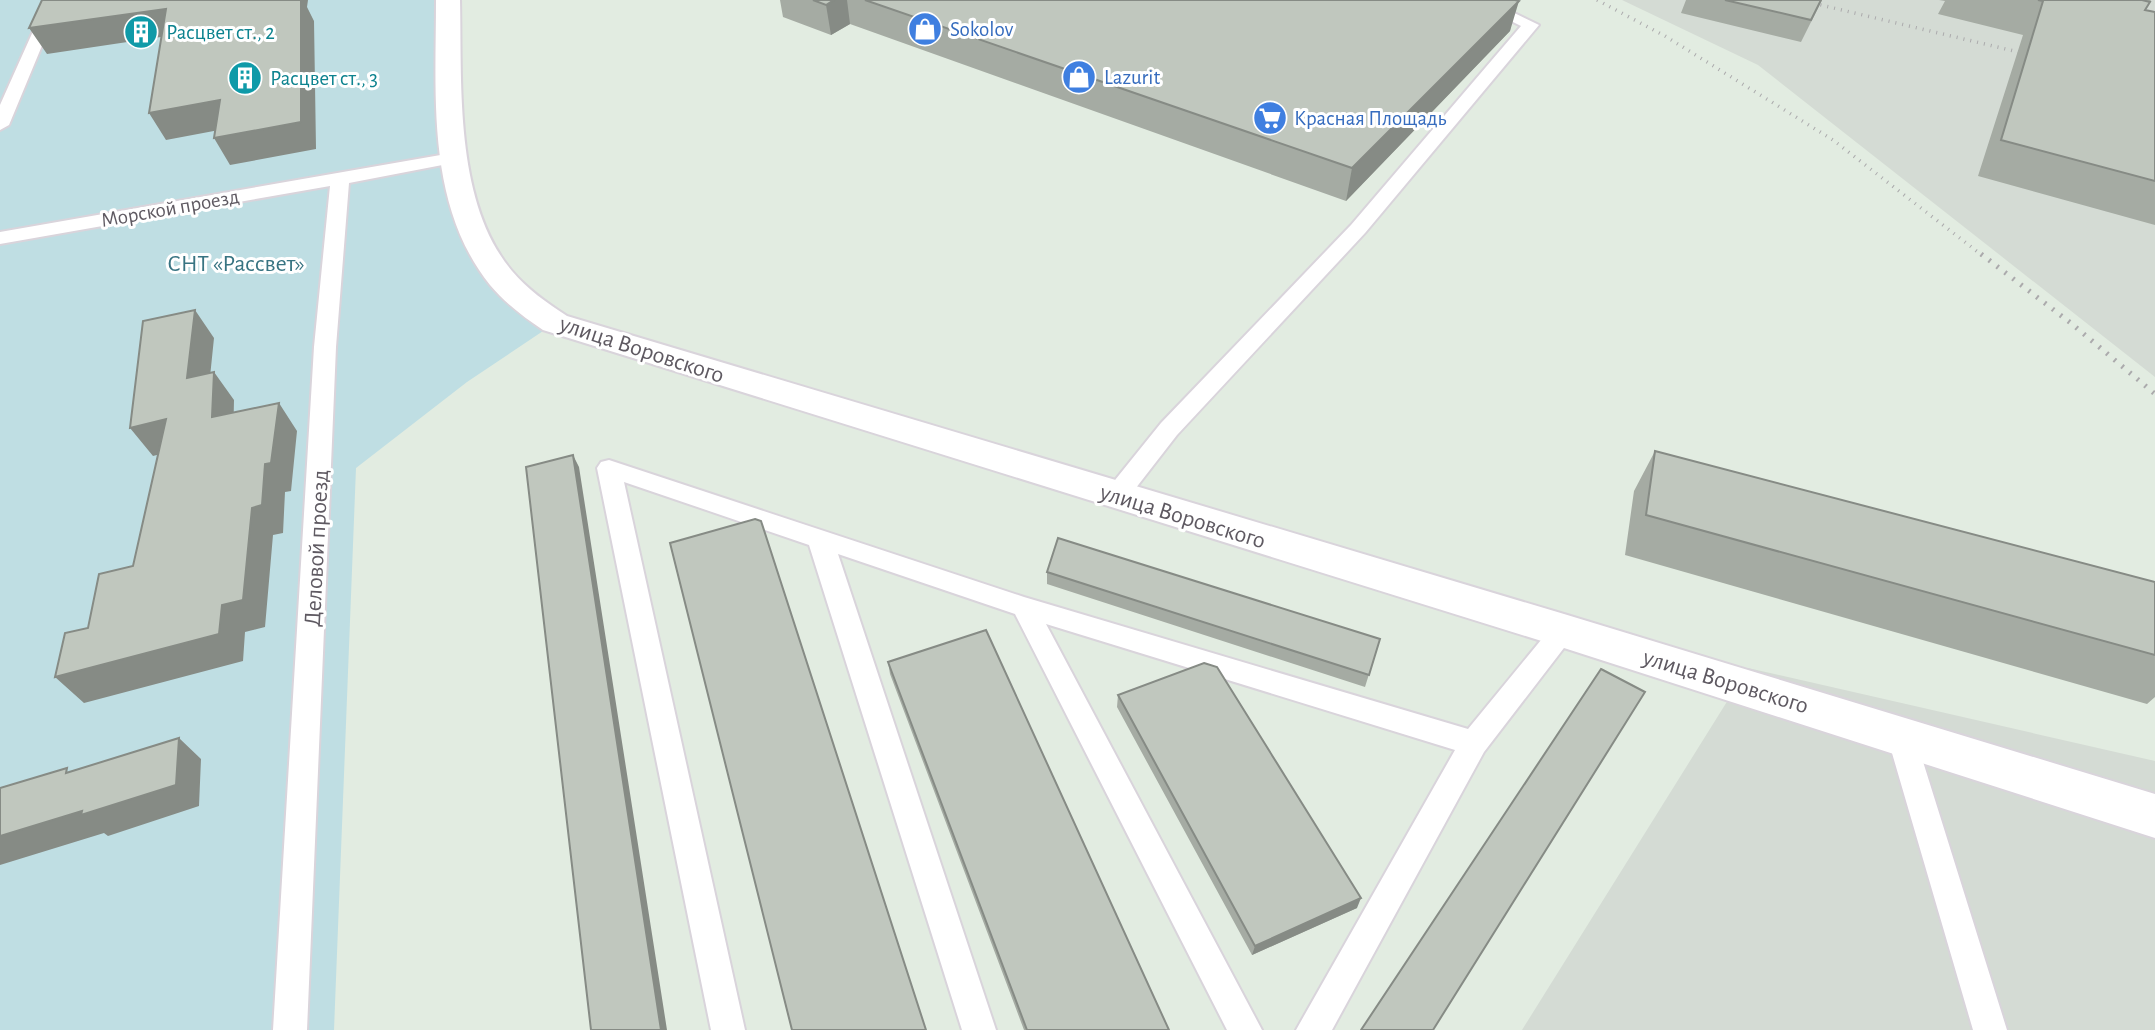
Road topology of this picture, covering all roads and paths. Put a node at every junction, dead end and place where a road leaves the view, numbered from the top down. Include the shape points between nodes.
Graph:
1 (54, 0) edge
2 (448, 0) edge
3 (1476, 0) edge
4 (0, 125) edge
5 (452, 158) junction
6 (340, 179) junction
7 (0, 238) edge
8 (1116, 496) junction
9 (820, 539) junction
10 (1024, 607) junction
11 (1564, 631) junction
12 (1901, 736) junction
13 (1475, 743) junction
14 (2155, 816) edge
15 (290, 1030) edge
16 (728, 1030) edge
17 (979, 1030) edge
18 (1245, 1030) edge
19 (1313, 1030) edge
20 (1990, 1030) edge

1 - 4 lane
2 - 5 street, улица Воровского
3 - 8 lane via 1531,25 1358,229 1169,429
5 - 6 lane
5 - 8 street, улица Воровского via 468,218 495,271 522,300 555,323
6 - 7 lane, Морской проезд
6 - 15 lane, Деловой проезд via 325,347
8 - 11 street, улица Воровского
9 - 10 lane
9 - 16 lane via 609,468
9 - 17 lane
10 - 13 lane
10 - 18 lane
11 - 12 street, улица Воровского
11 - 13 lane
12 - 14 street, улица Воровского
12 - 20 lane
13 - 19 lane

